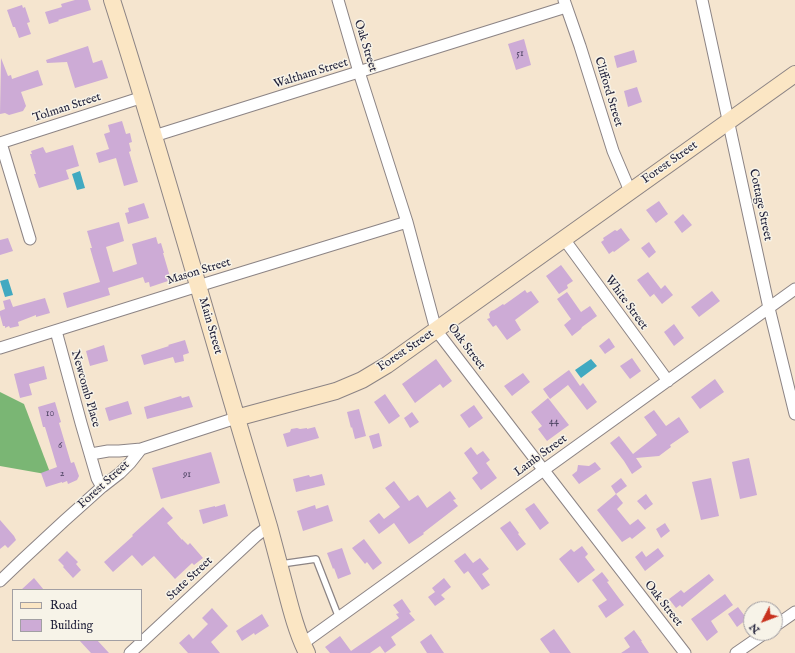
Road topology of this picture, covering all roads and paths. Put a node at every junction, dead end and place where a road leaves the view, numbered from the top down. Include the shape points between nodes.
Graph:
1 (112, 0) edge
2 (338, 0) edge
3 (702, 0) edge
4 (565, 4) edge
5 (359, 72) junction
6 (795, 74) edge
7 (143, 97) junction
8 (729, 121) junction
9 (154, 136) junction
10 (1, 143) edge
11 (630, 191) junction
12 (407, 222) junction
13 (30, 239) dead end
14 (564, 239) junction
15 (198, 286) junction
16 (795, 289) edge
17 (769, 308) junction
18 (436, 330) junction
19 (56, 331) junction
20 (0, 348) edge
21 (668, 381) junction
22 (795, 414) edge
23 (236, 418) junction
24 (141, 449) junction
25 (91, 454) junction
26 (544, 470) junction
27 (102, 487) junction
28 (269, 526) junction
29 (280, 565) junction
30 (0, 580) edge
31 (795, 612) edge
32 (340, 618) junction
33 (783, 620) edge
34 (753, 641) edge
35 (305, 649) edge
36 (130, 653) edge
37 (685, 653) edge
38 (736, 653) edge

1 - 7 main road, Main Street
2 - 5 street, Oak Street
3 - 8 street, Cottage Street
4 - 5 street, Waltham Street
4 - 11 street, Clifford Street via 613,151
5 - 9 street, Waltham Street
5 - 12 street, Oak Street
6 - 8 main road, Forest Street
7 - 9 main road, Main Street
7 - 10 street, Tolman Street
8 - 11 main road, Forest Street
8 - 17 street, Cottage Street
9 - 15 main road, Main Street
10 - 13 street
11 - 14 main road, Forest Street
12 - 15 street, Mason Street
12 - 18 street, Oak Street
14 - 18 main road, Forest Street
14 - 21 street, White Street
15 - 19 street, Mason Street
15 - 23 main road, Main Street
16 - 17 street, Lamb Street
17 - 21 street, Lamb Street
17 - 22 street, Cottage Street
18 - 23 main road, Forest Street via 362,380 336,391
18 - 26 street, Oak Street
19 - 20 street, Mason Street
19 - 25 street, Newcomb Place
21 - 26 street, Lamb Street
23 - 24 street, Forest Street
23 - 28 main road, Main Street
24 - 25 street
24 - 27 street, Forest Street via 120,473
25 - 27 street, Newcomb Place
26 - 32 street, Lamb Street
26 - 37 street, Oak Street
27 - 30 street, Forest Street
28 - 29 main road, Main Street
28 - 36 street, State Street
29 - 32 lane via 316,558
29 - 35 main road, Main Street via 292,613
31 - 33 street
32 - 35 street, Lamb Street
34 - 38 street

